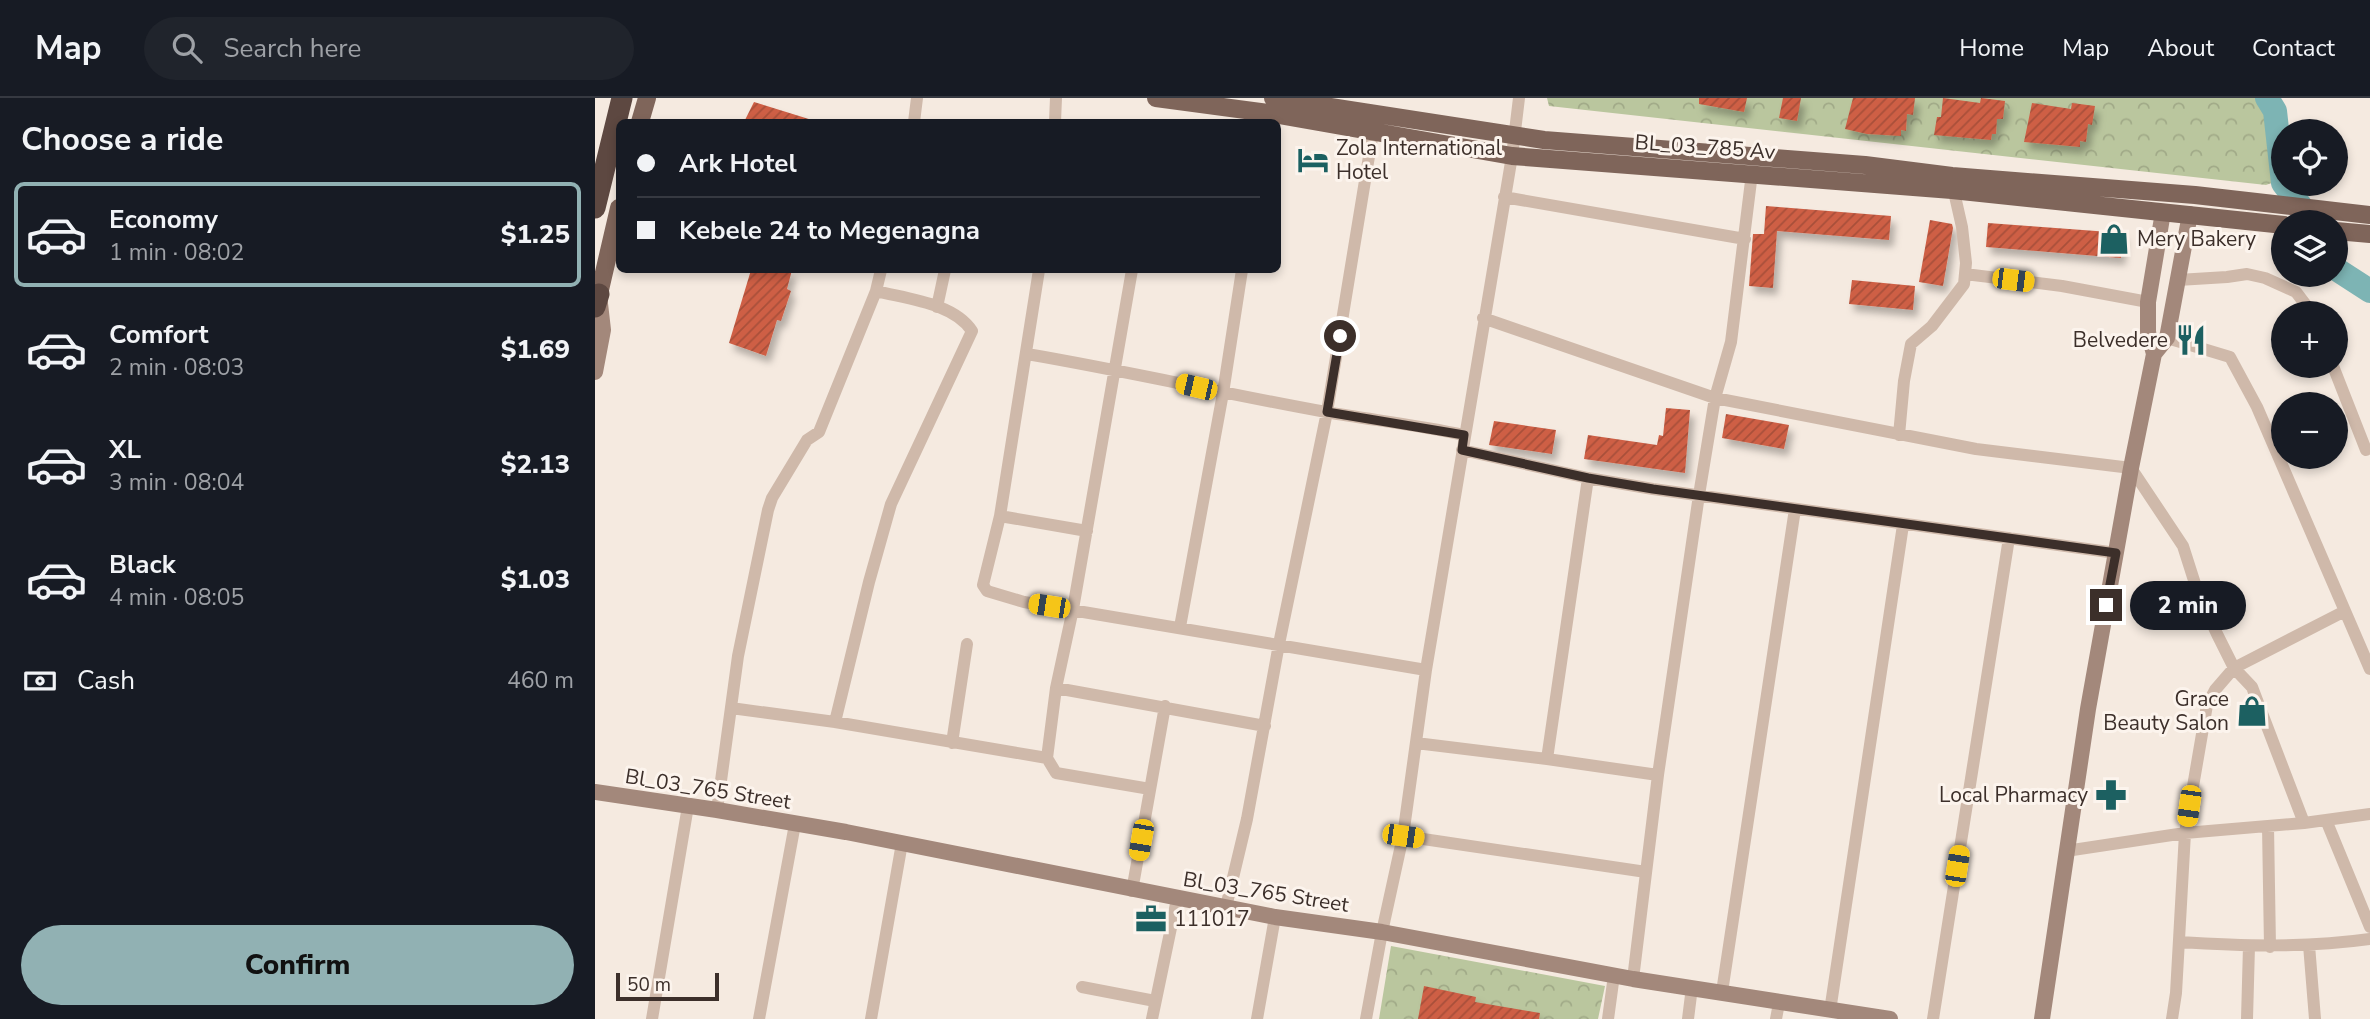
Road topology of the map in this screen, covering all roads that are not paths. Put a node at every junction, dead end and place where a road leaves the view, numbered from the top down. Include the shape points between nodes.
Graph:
1 (622, 98) edge
2 (647, 98) edge
3 (917, 98) edge
4 (1056, 98) edge
5 (1156, 98) edge
6 (1519, 98) edge
7 (1269, 111) edge
8 (617, 119) edge
9 (641, 119) edge
10 (914, 119) edge
11 (1055, 119) edge
12 (616, 122) edge
13 (1373, 132) junction
14 (1513, 137) junction
15 (1512, 156) junction
16 (1752, 173) junction
17 (1952, 183) junction
18 (1504, 197) junction
19 (595, 208) edge
20 (2162, 212) junction
21 (2190, 214) junction
22 (2370, 215) edge
23 (616, 221) edge
24 (2271, 224) edge
25 (2348, 232) edge
26 (2370, 234) edge
27 (1745, 239) junction
28 (880, 273) edge
29 (944, 273) edge
30 (1039, 273) edge
31 (1132, 273) edge
32 (1242, 273) edge
33 (1965, 274) junction
34 (2178, 280) junction
35 (876, 291) junction
36 (597, 300) edge
37 (2302, 301) edge
38 (2148, 302) junction
39 (937, 307) junction
40 (1483, 318) junction
41 (2167, 338) junction
42 (1027, 354) junction
43 (2154, 354) junction
44 (1116, 369) junction
45 (595, 372) edge
46 (2338, 378) edge
47 (1223, 393) junction
48 (1715, 398) junction
49 (1327, 412) junction
50 (1464, 435) junction
51 (1899, 435) junction
52 (1462, 450) junction
53 (2367, 450) dead end
54 (2131, 468) junction
55 (1588, 478) junction
56 (1699, 495) junction
57 (1795, 509) junction
58 (1000, 516) junction
59 (1903, 525) junction
60 (1087, 531) junction
61 (2009, 538) junction
62 (2116, 553) junction
63 (1073, 610) junction
64 (2345, 611) junction
65 (1180, 627) junction
66 (967, 644) dead end
67 (1279, 644) junction
68 (2234, 668) junction
69 (2370, 669) edge
70 (1426, 670) junction
71 (1056, 688) junction
72 (1165, 706) junction
73 (730, 708) junction
74 (835, 722) junction
75 (1265, 726) junction
76 (952, 743) junction
77 (1416, 743) junction
78 (1047, 758) junction
79 (1547, 758) junction
80 (1658, 775) junction
81 (1150, 789) junction
82 (595, 792) edge
83 (688, 806) junction
84 (717, 810) junction
85 (2370, 814) edge
86 (2326, 820) junction
87 (2304, 823) junction
88 (796, 824) junction
89 (2268, 826) junction
90 (2185, 833) junction
91 (1403, 836) junction
92 (902, 843) junction
93 (2066, 851) junction
94 (1646, 873) junction
95 (1132, 891) junction
96 (1177, 899) junction
97 (1226, 907) junction
98 (1275, 917) junction
99 (2369, 921) edge
100 (1382, 932) junction
101 (2370, 939) edge
102 (2179, 942) junction
103 (2309, 945) junction
104 (2249, 946) junction
105 (2270, 947) junction
106 (1614, 975) junction
107 (1633, 979) junction
108 (1082, 987) dead end
109 (1692, 987) junction
110 (1722, 992) junction
111 (1155, 1001) junction
112 (1777, 1011) edge
113 (1830, 1011) junction
114 (652, 1019) edge
115 (759, 1019) edge
116 (871, 1019) edge
117 (1151, 1019) edge
118 (1257, 1019) edge
119 (1366, 1019) edge
120 (1608, 1019) edge
121 (1688, 1019) edge
122 (1890, 1019) edge
123 (1933, 1019) edge
124 (2042, 1019) edge
125 (2172, 1019) edge
126 (2247, 1019) edge
127 (2315, 1019) edge

1 - 8 highway
2 - 9 main road
3 - 10 street
4 - 11 street
5 - 7 main road, BL_03_785 Av
6 - 14 street
7 - 13 main road, BL_03_785 Av
7 - 14 main road, BL_03_785 Av
12 - 19 highway
13 - 15 main road, BL_03_785 Av
13 - 49 street
14 - 15 street
14 - 17 main road, BL_03_785 Av via 1865,165
15 - 16 main road, BL_03_785 Av
15 - 18 street
16 - 17 main road, BL_03_785 Av
16 - 27 street
17 - 20 main road, BL_03_785 Av
17 - 22 main road, BL_03_785 Av via 2258,202
17 - 33 street via 1962,227
18 - 27 street
18 - 40 street
20 - 21 main road, BL_03_785 Av
20 - 38 street
21 - 24 main road, BL_03_785 Av
21 - 34 street
23 - 36 main road
25 - 26 main road
27 - 48 street via 1731,342
28 - 35 street
29 - 39 street
30 - 42 street
31 - 44 street
32 - 47 street
33 - 38 street
33 - 51 street via 1964,284 1933,326 1911,344
34 - 37 street via 2247,274 2295,292
34 - 41 street
35 - 39 street
35 - 73 street via 819,432 807,440 772,498
36 - 45 street via 603,330
38 - 43 street
39 - 74 street via 964,319 972,331 891,504
40 - 48 street
40 - 50 street
41 - 43 street
41 - 64 street via 2230,357 2257,407
42 - 44 street
42 - 58 street
43 - 54 street
44 - 47 street
44 - 60 street
46 - 53 street
47 - 49 street
47 - 65 street
48 - 51 street
48 - 56 street
49 - 50 street
49 - 67 street
50 - 52 street
51 - 54 street
52 - 55 street
52 - 70 street
54 - 62 street
54 - 68 street via 2183,546 2198,593
55 - 56 street
55 - 79 street
56 - 57 street
56 - 80 street
57 - 59 street
57 - 110 street
58 - 60 street
58 - 63 street via 983,584 987,591
59 - 61 street
59 - 113 street
60 - 63 street
61 - 62 street
61 - 123 street
62 - 93 street
63 - 65 street
63 - 71 street
64 - 68 street
64 - 69 street
65 - 67 street
66 - 76 street
67 - 70 street
67 - 75 street
68 - 87 street via 2252,687
68 - 90 street via 2207,705
70 - 77 street
71 - 72 street
71 - 78 street
72 - 75 street
72 - 81 street
73 - 74 street
73 - 84 street
74 - 76 street
75 - 97 street
76 - 78 street
77 - 79 street
77 - 91 street
78 - 81 street via 1056,773
79 - 80 street
80 - 94 street
81 - 95 street
82 - 83 street, Bl_03_765 Street
83 - 84 street, Bl_03_765 Street
83 - 114 street
84 - 88 street, Bl_03_765 Street
85 - 86 street
86 - 87 street
86 - 99 street
87 - 89 street
88 - 92 street, Bl_03_765 Street
88 - 115 street
89 - 90 street
89 - 105 street
90 - 93 street
90 - 102 street
91 - 94 street
91 - 100 street
92 - 95 street, Bl_03_765 Street
92 - 116 street
93 - 124 street
94 - 107 street
95 - 96 street, Bl_03_765 Street
96 - 97 street, Bl_03_765 Street
96 - 111 street
97 - 98 street, Bl_03_765 Street
98 - 100 street, Bl_03_765 Street
98 - 118 street
100 - 106 street, Bl_03_765 Street
100 - 119 street
101 - 103 street
102 - 104 street
102 - 125 street
103 - 105 street
103 - 127 street
104 - 105 street
104 - 126 street
106 - 107 street, Bl_03_765 Street
106 - 120 street
107 - 109 street, Bl_03_765 Street
108 - 111 street
109 - 110 street, Bl_03_765 Street
109 - 121 street
110 - 112 street, Bl_03_765 Street
111 - 117 street
112 - 113 street, Bl_03_765 Street
113 - 122 street, Bl_03_765 Street

